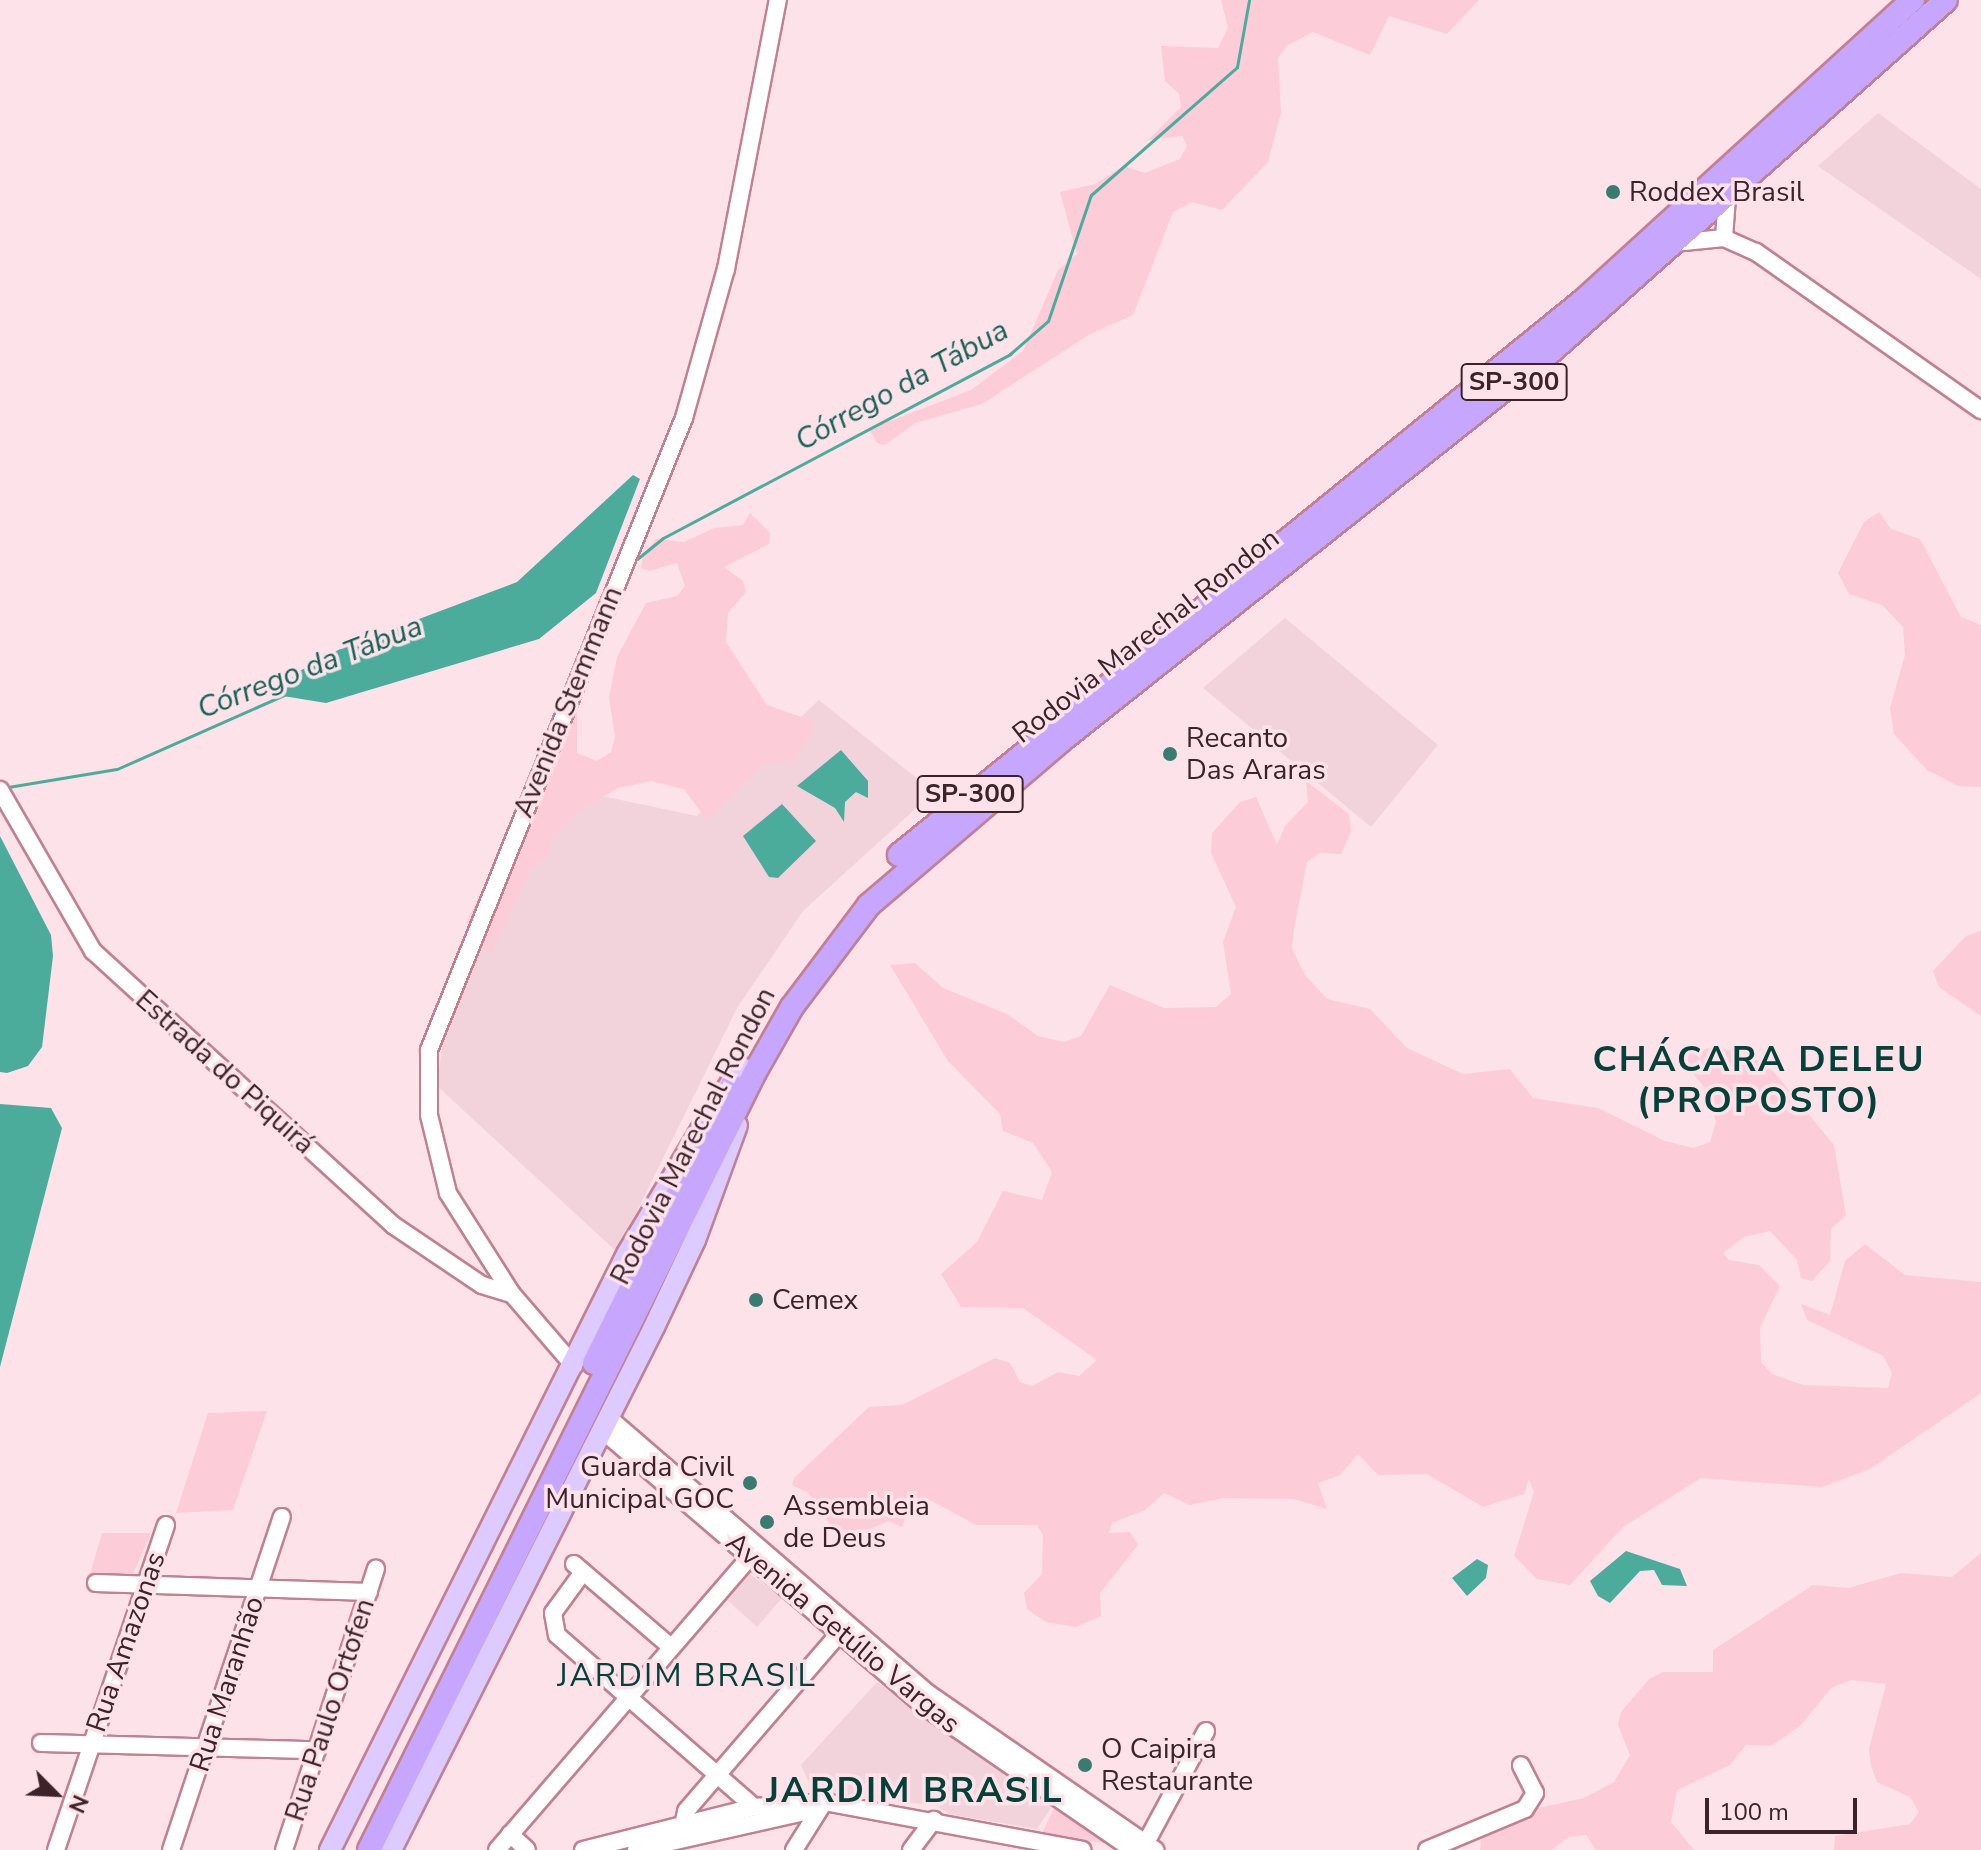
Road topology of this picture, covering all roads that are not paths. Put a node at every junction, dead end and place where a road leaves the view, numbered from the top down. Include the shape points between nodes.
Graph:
1 (778, 0) edge
2 (1913, 0) edge
3 (1946, 0) edge
4 (1727, 195) junction
5 (1724, 238) junction
6 (1674, 243) junction
7 (1981, 410) edge
8 (0, 790) edge
9 (748, 1069) junction
10 (512, 1294) junction
11 (574, 1366) junction
12 (606, 1424) junction
13 (282, 1517) dead end
14 (166, 1525) dead end
15 (755, 1552) junction
16 (376, 1569) dead end
17 (96, 1583) dead end
18 (146, 1585) junction
19 (258, 1588) junction
20 (369, 1592) junction
21 (843, 1629) junction
22 (671, 1647) junction
23 (627, 1696) junction
24 (1206, 1731) dead end
25 (41, 1743) dead end
26 (91, 1746) junction
27 (205, 1748) junction
28 (317, 1750) junction
29 (1521, 1765) dead end
30 (716, 1774) junction
31 (821, 1806) junction
32 (754, 1807) junction
33 (783, 1816) junction
34 (934, 1820) junction
35 (680, 1830) junction
36 (510, 1834) junction
37 (628, 1846) edge
38 (1036, 1846) edge
39 (796, 1848) edge
40 (1144, 1848) edge
41 (56, 1850) edge
42 (171, 1850) edge
43 (284, 1850) edge
44 (330, 1850) edge
45 (353, 1850) edge
46 (369, 1850) edge
47 (391, 1850) edge
48 (497, 1850) edge
49 (527, 1850) edge
50 (583, 1850) edge
51 (911, 1850) edge
52 (1083, 1850) edge
53 (1427, 1850) edge

1 - 10 street, Avenida Stemmann via 726,269 684,418 429,1050 429,1115 448,1193
2 - 9 highway, Rodovia Marechal Rondon / SP-300 via 1585,299 911,844 814,948
3 - 4 highway, Rodovia Marechal Rondon / SP-300
4 - 5 street
4 - 6 highway, Rodovia Marechal Rondon / SP-300
5 - 6 street
5 - 7 street via 1769,260
6 - 9 highway, Rodovia Marechal Rondon / SP-300 via 1546,356 921,856 827,955
8 - 10 street, Estrada do Piquirá via 93,951 393,1225 482,1285
9 - 11 main road via 659,1195
9 - 12 main road via 695,1240
9 - 45 highway, Rodovia Marechal Rondon / SP-300
9 - 46 highway, Rodovia Marechal Rondon / SP-300
10 - 11 street, Avenida Stemmann
11 - 44 main road
12 - 15 street, Avenida Getúlio Vargas
12 - 47 main road
13 - 19 street, Rua Maranhão
14 - 18 street, Rua Amazonas
15 - 21 street, Avenida Getúlio Vargas
15 - 22 street
16 - 20 street, Rua Paulo Ortofen
17 - 18 street
18 - 19 street
18 - 26 street, Rua Amazonas
19 - 20 street
19 - 27 street, Rua Maranhão
20 - 28 street, Rua Paulo Ortofen
21 - 30 street
21 - 40 street, Avenida Getúlio Vargas
22 - 23 street
22 - 23 street via 578,1568 553,1613 552,1628
23 - 30 street
23 - 36 street
24 - 40 street
25 - 26 street
26 - 27 street
26 - 41 street, Rua Amazonas
27 - 28 street
27 - 42 street, Rua Maranhão
28 - 43 street, Rua Paulo Ortofen
29 - 53 street via 1535,1793 1525,1809
30 - 32 street
30 - 35 street
31 - 32 street
31 - 33 street
31 - 34 street
31 - 39 street
32 - 35 street
33 - 35 street
33 - 39 street
34 - 38 street
34 - 51 street
35 - 37 street
36 - 48 street
36 - 49 street
37 - 50 street
38 - 52 street

